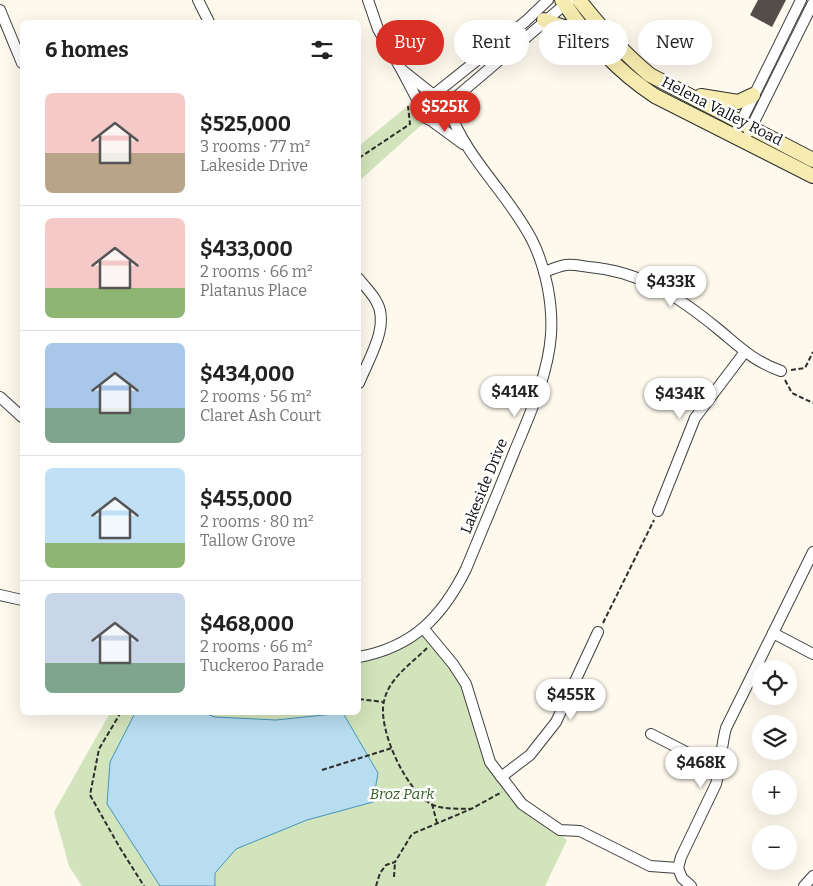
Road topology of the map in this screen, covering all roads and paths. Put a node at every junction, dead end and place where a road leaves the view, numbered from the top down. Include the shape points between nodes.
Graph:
1 (198, 0) edge
2 (368, 0) edge
3 (548, 0) edge
4 (579, 0) edge
5 (801, 0) edge
6 (565, 1) edge
7 (813, 3) edge
8 (0, 10) edge
9 (207, 20) edge
10 (544, 20) edge
11 (579, 20) edge
12 (539, 25) edge
13 (20, 58) edge
14 (614, 65) edge
15 (401, 69) junction
16 (412, 93) junction
17 (434, 93) junction
18 (686, 93) junction
19 (753, 94) junction
20 (420, 105) junction
21 (449, 106) junction
22 (433, 122) junction
23 (746, 125) junction
24 (740, 138) junction
25 (466, 147) junction
26 (361, 157) edge
27 (813, 160) edge
28 (813, 176) edge
29 (544, 272) junction
30 (361, 282) edge
31 (813, 352) edge
32 (744, 353) junction
33 (781, 371) junction
34 (361, 378) edge
35 (0, 397) edge
36 (813, 403) edge
37 (20, 415) edge
38 (658, 511) joint
39 (813, 552) edge
40 (0, 595) edge
41 (20, 600) edge
42 (424, 629) junction
43 (598, 632) joint
44 (773, 634) junction
45 (434, 641) junction
46 (813, 654) edge
47 (361, 656) edge
48 (361, 699) edge
49 (383, 702) junction
50 (119, 715) edge
51 (651, 734) dead end
52 (392, 748) junction
53 (720, 758) junction
54 (322, 770) dead end
55 (501, 777) junction
56 (508, 788) junction
57 (432, 804) junction
58 (471, 808) junction
59 (438, 823) junction
60 (395, 862) junction
61 (678, 868) junction
62 (813, 876) edge
63 (394, 877) dead end
64 (144, 886) edge
65 (376, 886) edge
66 (691, 886) edge
67 (804, 886) edge

1 - 9 street
2 - 15 street, Lakeside Drive via 378,29
3 - 17 street
4 - 18 street, Helena Valley Road via 630,59 650,75
5 - 19 street
6 - 10 street
6 - 11 street, Helena Valley Road
7 - 23 street
8 - 13 street
12 - 21 street
14 - 24 street, Helena Valley Road via 655,96
15 - 16 street, Lakeside Drive
15 - 17 street, Lakeside Drive
16 - 20 street, Lakeside Drive
16 - 26 path via 407,98 410,124
17 - 20 street via 423,97
17 - 21 street, Lakeside Drive via 446,98
18 - 19 street via 738,102
18 - 23 street, Helena Valley Road
19 - 23 street
20 - 22 street, Lakeside Drive via 423,116
21 - 22 street via 446,116
21 - 25 street, Lakeside Drive
22 - 25 street, Lakeside Drive
23 - 24 street
23 - 27 street, Helena Valley Road
24 - 28 street, Helena Valley Road
25 - 29 street, Lakeside Drive via 519,218
29 - 32 street via 565,265 617,270 639,278 684,302
29 - 42 street, Lakeside Drive via 550,302 551,336 532,409 466,569 453,594
30 - 34 street via 376,301 380,317 378,334
31 - 33 path via 805,368
32 - 33 street
32 - 38 street via 695,418
33 - 36 path via 792,393
35 - 37 street
38 - 43 path
39 - 44 street
40 - 41 street
42 - 45 street
42 - 47 street, Lakeside Drive via 390,648
43 - 55 street via 556,722 530,755
44 - 46 street
44 - 53 street via 726,728
45 - 49 path via 395,678
45 - 55 street via 466,684 484,749
48 - 49 path
49 - 52 path via 385,729
50 - 64 path via 99,750 90,796
51 - 53 street via 690,754
52 - 54 path
52 - 57 path via 413,787
53 - 61 street via 711,797
55 - 56 street
56 - 58 path
56 - 61 street via 522,804 560,830 580,832 650,866
57 - 58 path via 444,808
57 - 59 path
58 - 59 path
59 - 60 path via 412,834
60 - 63 path
60 - 65 path via 386,865
61 - 66 street via 682,878
62 - 67 street

